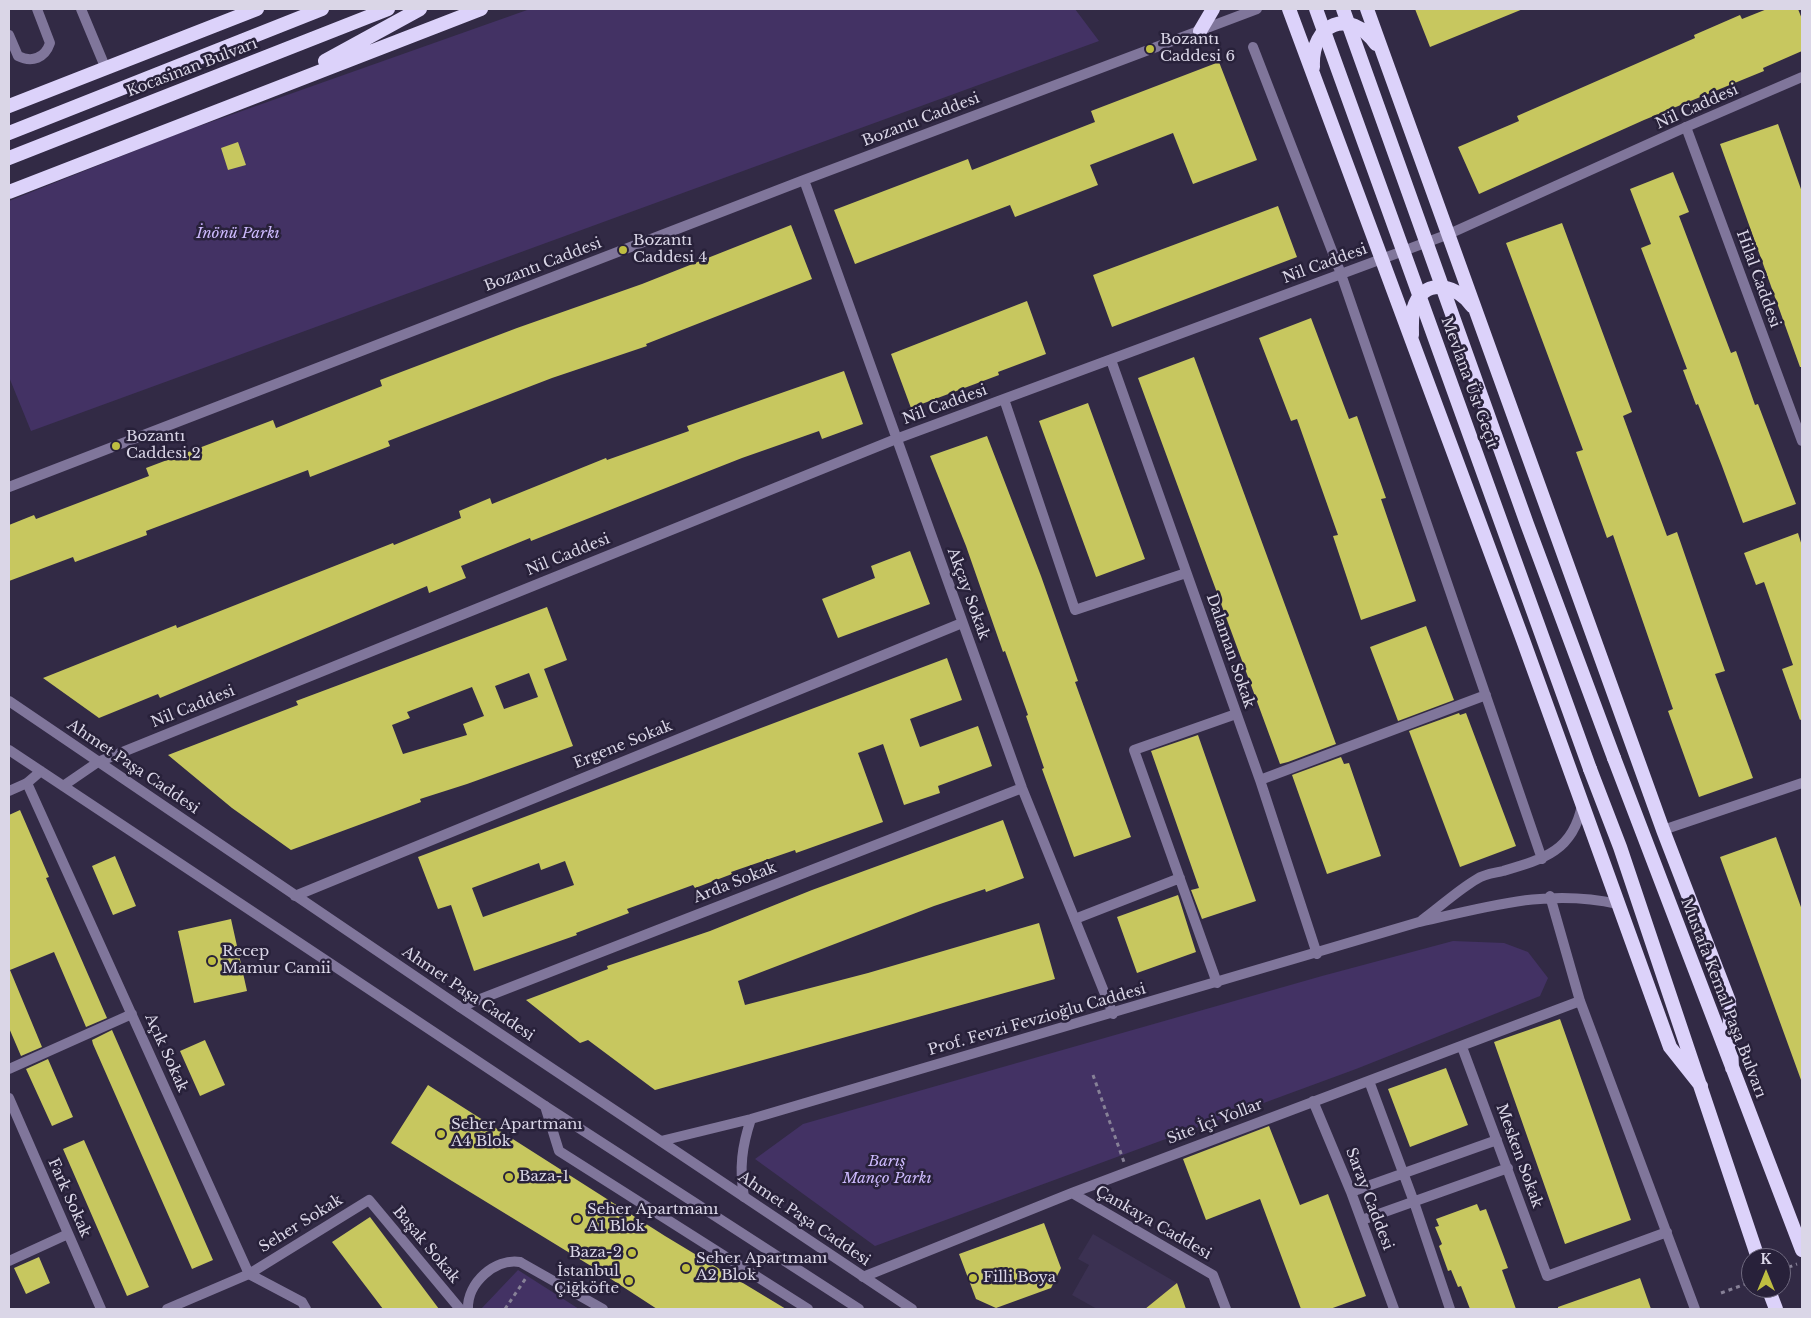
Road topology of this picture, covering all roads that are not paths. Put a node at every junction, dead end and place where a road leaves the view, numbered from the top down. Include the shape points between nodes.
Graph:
1 (36, 9) edge
2 (81, 9) edge
3 (322, 9) edge
4 (388, 9) edge
5 (420, 9) edge
6 (481, 9) edge
7 (1213, 9) edge
8 (1257, 9) edge
9 (1289, 9) edge
10 (1316, 9) edge
11 (1343, 9) edge
12 (1367, 9) edge
13 (255, 10) edge
14 (1200, 30) junction
15 (9, 35) edge
16 (1253, 47) dead end
17 (1382, 52) junction
18 (106, 70) junction
19 (1314, 76) junction
20 (1802, 77) edge
21 (276, 87) junction
22 (9, 106) edge
23 (1686, 127) junction
24 (9, 133) edge
25 (9, 158) edge
26 (804, 180) junction
27 (9, 192) edge
28 (1450, 234) junction
29 (1381, 260) junction
30 (1341, 274) junction
31 (1478, 315) junction
32 (1412, 342) junction
33 (1111, 360) junction
34 (1004, 399) junction
35 (896, 439) junction
36 (1802, 441) edge
37 (9, 487) edge
38 (1186, 573) junction
39 (962, 623) junction
40 (1486, 695) junction
41 (9, 701) edge
42 (1236, 714) junction
43 (9, 750) edge
44 (1614, 758) joint
45 (98, 762) junction
46 (41, 771) junction
47 (1260, 780) junction
48 (27, 783) junction
49 (1802, 783) edge
50 (63, 786) junction
51 (1022, 788) junction
52 (9, 791) edge
53 (1582, 805) junction
54 (1663, 830) junction
55 (1542, 859) junction
56 (1180, 878) junction
57 (295, 896) junction
58 (1550, 896) junction
59 (1618, 904) junction
60 (1075, 919) junction
61 (1419, 922) junction
62 (1317, 954) junction
63 (1217, 983) junction
64 (1580, 1001) junction
65 (460, 1007) junction
66 (132, 1014) junction
67 (1113, 1014) junction
68 (1462, 1047) junction
69 (1732, 1068) junction
70 (9, 1069) edge
71 (1369, 1081) junction
72 (1701, 1086) junction
73 (9, 1098) edge
74 (1313, 1102) junction
75 (545, 1106) junction
76 (751, 1119) junction
77 (1497, 1140) junction
78 (661, 1141) junction
79 (1508, 1168) junction
80 (1402, 1174) junction
81 (1352, 1192) junction
82 (1072, 1193) junction
83 (744, 1196) junction
84 (369, 1200) joint
85 (1414, 1202) junction
86 (1362, 1220) junction
87 (1797, 1220) edge
88 (1667, 1232) junction
89 (68, 1234) junction
90 (1755, 1248) edge
91 (1802, 1250) edge
92 (9, 1261) edge
93 (249, 1274) junction
94 (863, 1277) junction
95 (101, 1309) edge
96 (167, 1309) edge
97 (306, 1309) edge
98 (460, 1309) edge
99 (468, 1309) edge
100 (603, 1309) edge
101 (808, 1309) edge
102 (859, 1309) edge
103 (912, 1309) edge
104 (1226, 1309) edge
105 (1394, 1309) edge
106 (1450, 1309) edge
107 (1695, 1309) edge

1 - 15 street via 50,43 45,53 35,59 18,56
2 - 18 street
3 - 24 highway, Kocasinan Bulvarı
4 - 25 highway, Kocasinan Bulvarı
5 - 21 highway
6 - 21 highway
7 - 14 highway
8 - 14 street, Bozantı Caddesi
9 - 19 highway
10 - 72 highway, Mevlana Üst Geçit, bridge via 1620,847
11 - 44 highway, Mevlana Üst Geçit, bridge
12 - 17 highway
13 - 18 highway
14 - 26 street, Bozantı Caddesi
16 - 30 street
17 - 19 highway via 1369,34 1353,23 1340,22 1326,29 1318,40 1313,54
17 - 28 highway
18 - 22 highway
19 - 29 highway
20 - 23 street, Nil Caddesi
21 - 27 highway
23 - 28 street, Nil Caddesi
23 - 36 street, Hilal Caddesi
26 - 35 street, Akçay Sokak
26 - 37 street, Bozantı Caddesi
28 - 29 street, Nil Caddesi
28 - 31 highway
29 - 30 street, Nil Caddesi
29 - 32 highway
30 - 33 street, Nil Caddesi
30 - 40 street
31 - 32 highway via 1464,295 1449,287 1429,289 1415,304
31 - 54 highway
32 - 53 highway
33 - 34 street, Nil Caddesi
33 - 38 street, Dalaman Sokak
34 - 35 street, Nil Caddesi
34 - 38 street via 1075,610
35 - 39 street, Akçay Sokak
35 - 45 street, Nil Caddesi
38 - 42 street, Dalaman Sokak
39 - 51 street, Akçay Sokak
39 - 57 street, Ergene Sokak
40 - 47 street
40 - 55 street
41 - 45 street, Ahmet Paşa Caddesi
42 - 47 street, Dalaman Sokak
42 - 56 street via 1134,750
43 - 46 street
44 - 69 highway, Mustafa Kemal Paşa Bulvarı
45 - 50 street, Nil Caddesi
45 - 57 street, Ahmet Paşa Caddesi
46 - 48 street
46 - 50 street
47 - 62 street, Dalaman Sokak
48 - 52 street
48 - 66 street, Açık Sokak
49 - 54 street
50 - 75 street
51 - 60 street, Akçay Sokak
51 - 65 street, Arda Sokak
53 - 55 street via 1568,839
53 - 59 highway
54 - 69 highway via 1729,1001
55 - 61 street via 1479,878
56 - 60 street
56 - 63 street
57 - 65 street, Ahmet Paşa Caddesi
58 - 59 street via 1585,897
58 - 61 street
58 - 64 street
59 - 72 highway via 1670,1047
60 - 67 street, Akçay Sokak
61 - 62 street, Prof. Fevzi Fevzioğlu Caddesi
62 - 63 street, Prof. Fevzi Fevzioğlu Caddesi
63 - 67 street, Prof. Fevzi Fevzioğlu Caddesi
64 - 68 street, Site İçi Yollar
64 - 88 street
65 - 78 street, Ahmet Paşa Caddesi
66 - 70 street
66 - 93 street, Açık Sokak
67 - 76 street, Prof. Fevzi Fevzioğlu Caddesi
68 - 71 street, Site İçi Yollar
68 - 77 street, Mesken Sokak
69 - 87 highway, Mustafa Kemal Paşa Bulvarı
71 - 74 street, Site İçi Yollar
71 - 80 street
72 - 90 highway
73 - 89 street, Fark Sokak
74 - 81 street, Saray Caddesi
74 - 82 street, Site İçi Yollar
75 - 101 street via 559,1151
75 - 102 street
76 - 78 street, Prof. Fevzi Fevzioğlu Caddesi
76 - 83 street via 742,1145 740,1171
77 - 79 street, Mesken Sokak
77 - 80 street
78 - 83 street, Ahmet Paşa Caddesi
79 - 85 street
79 - 88 street, Mesken Sokak via 1546,1276
80 - 81 street
80 - 85 street
81 - 86 street, Saray Caddesi
82 - 94 street, Site İçi Yollar
82 - 104 street, Çankaya Caddesi via 1213,1276
83 - 94 street, Ahmet Paşa Caddesi
84 - 93 street, Seher Sokak
84 - 98 street, Başak Sokak
85 - 86 street
85 - 106 street
86 - 105 street, Saray Caddesi
87 - 91 highway, Mustafa Kemal Paşa Bulvarı
88 - 107 street
89 - 92 street
89 - 95 street, Fark Sokak
93 - 96 street
93 - 97 street via 302,1302
94 - 103 street, Ahmet Paşa Caddesi
99 - 100 street via 471,1295 484,1274 509,1260 532,1268

